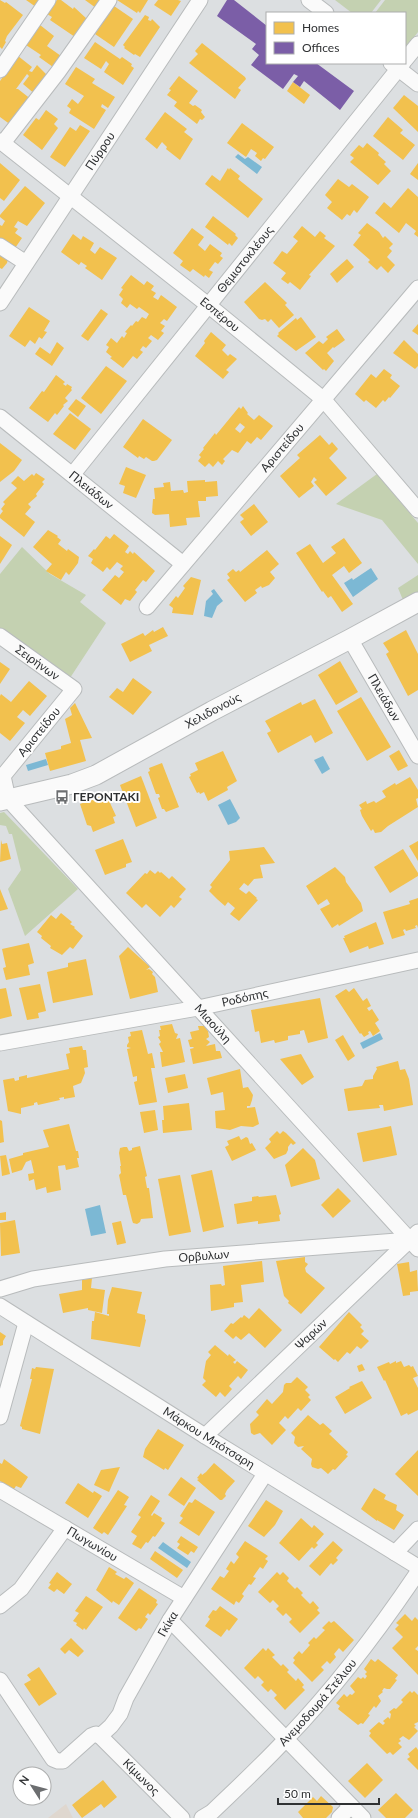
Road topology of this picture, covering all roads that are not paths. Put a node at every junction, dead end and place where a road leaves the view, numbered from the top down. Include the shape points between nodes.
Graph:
1 (48, 0) edge
2 (109, 0) edge
3 (200, 0) edge
4 (309, 0) edge
5 (325, 12) edge
6 (418, 44) edge
7 (406, 57) edge
8 (399, 64) edge
9 (0, 70) edge
10 (418, 84) edge
11 (2, 142) edge
12 (71, 195) junction
13 (0, 246) edge
14 (26, 263) junction
15 (418, 288) edge
16 (0, 303) edge
17 (208, 305) junction
18 (323, 399) junction
19 (0, 417) edge
20 (73, 474) junction
21 (418, 510) edge
22 (183, 564) junction
23 (418, 602) edge
24 (147, 607) dead end
25 (0, 636) edge
26 (350, 639) junction
27 (74, 689) joint
28 (418, 756) edge
29 (4, 800) edge
30 (418, 960) edge
31 (198, 1008) junction
32 (0, 1043) edge
33 (415, 1241) edge
34 (0, 1289) edge
35 (0, 1306) edge
36 (26, 1323) junction
37 (0, 1417) edge
38 (204, 1436) junction
39 (265, 1474) junction
40 (0, 1490) edge
41 (65, 1528) junction
42 (418, 1529) edge
43 (395, 1553) junction
44 (418, 1567) edge
45 (418, 1572) edge
46 (184, 1598) junction
47 (0, 1606) edge
48 (170, 1620) junction
49 (0, 1680) edge
50 (100, 1736) junction
51 (286, 1740) junction
52 (351, 1806) junction
53 (182, 1818) edge
54 (202, 1818) edge
55 (339, 1818) edge
56 (363, 1818) edge

1 - 9 street
2 - 11 street via 58,72
3 - 12 street, Πύρρου
4 - 5 street
6 - 7 street, Θεμιστοκλέους
8 - 10 street
8 - 17 street, Θεμιστοκλέους
11 - 12 street, Εσπέρου
12 - 14 street, Πύρρου
12 - 17 street, Εσπέρου
13 - 14 street
14 - 16 street, Πύρρου
15 - 18 street, Αριστείδου
17 - 18 street, Εσπέρου
17 - 20 street, Θεμιστοκλέους
18 - 21 street, Εσπέρου
18 - 22 street, Αριστείδου
19 - 20 street, Πλειάδων
20 - 22 street, Πλειάδων
22 - 24 street, Αριστείδου
23 - 26 street, Χελιδονούς
25 - 27 street, Σειρήνων
26 - 28 street, Πλειάδων
26 - 29 street, Χελιδονούς via 96,775 72,784
27 - 29 street, Αριστείδου via 3,776
29 - 31 street, Μιαούλη
30 - 31 street, Ροδόπης
31 - 32 street, Ροδόπης
31 - 33 street, Μιαούλη
33 - 34 street, Ορβυλων via 165,1259 33,1279
33 - 38 street, Ψαρών
35 - 36 street, Μάρκου Μπότσαρη
36 - 37 street
36 - 38 street, Μάρκου Μπότσαρη
38 - 39 street, Μάρκου Μπότσαρη
39 - 43 street, Μάρκου Μπότσαρη
39 - 46 street, Γκίκα
40 - 41 street, Πωγωνίου
41 - 46 street, Πωγωνίου
41 - 47 street via 21,1590
42 - 43 street
43 - 44 street, Μάρκου Μπότσαρη
45 - 51 street, Ανεμοδουρά Στέλιου via 390,1614
46 - 48 street, Γκίκα
48 - 50 street, Γκίκα via 126,1698 120,1714
48 - 51 street
49 - 50 street, Γκίκα via 53,1759 63,1761 91,1736
50 - 53 street, Κίμωνος
51 - 52 street
51 - 54 street, Ανεμοδουρά Στέλιου via 212,1812
52 - 55 street
52 - 56 street

